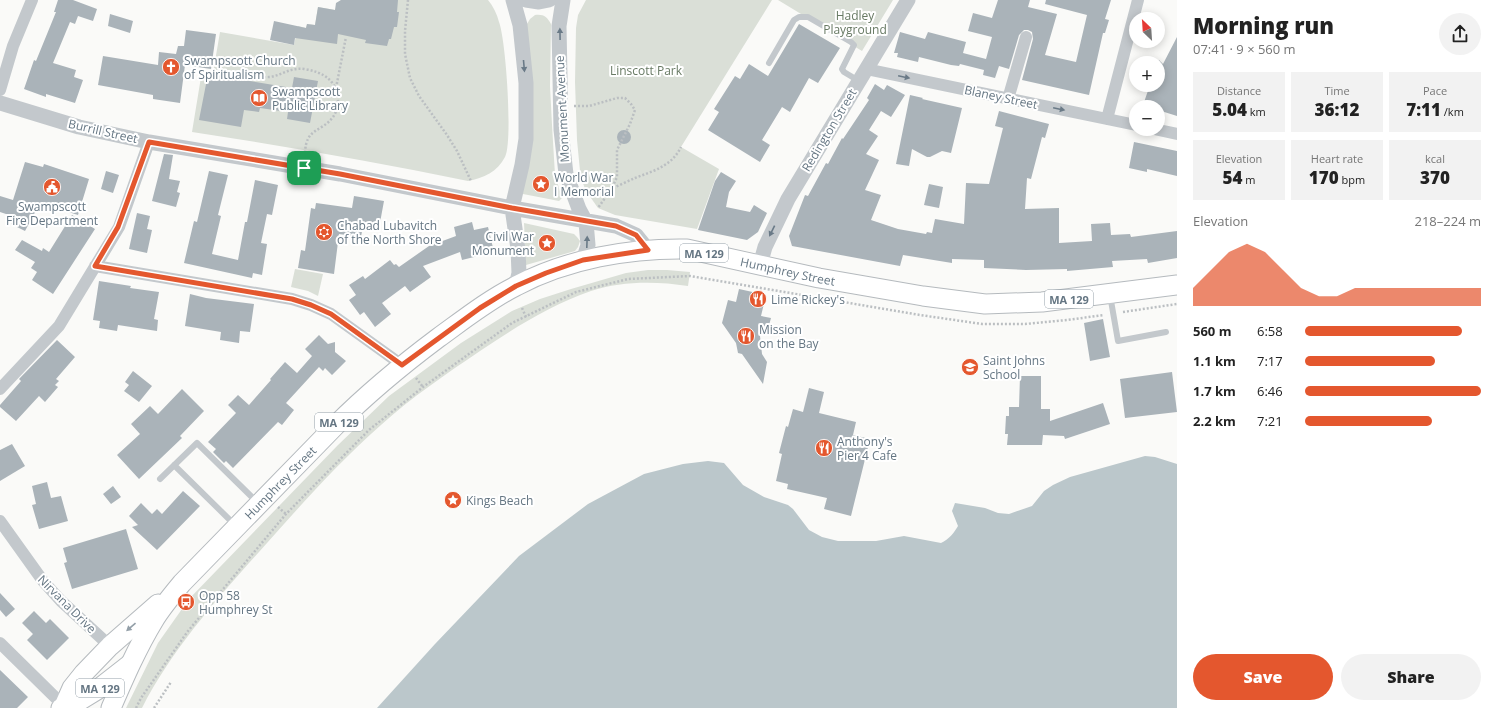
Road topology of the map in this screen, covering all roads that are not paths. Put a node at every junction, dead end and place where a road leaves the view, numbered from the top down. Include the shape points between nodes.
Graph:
1 (32, 0) edge
2 (513, 0) edge
3 (526, 0) edge
4 (548, 0) edge
5 (563, 0) edge
6 (908, 0) edge
7 (1138, 0) edge
8 (1026, 38) dead end
9 (769, 63) dead end
10 (862, 75) junction
11 (0, 90) edge
12 (1008, 99) junction
13 (0, 103) edge
14 (1107, 119) junction
15 (1129, 124) edge
16 (1165, 131) edge
17 (1177, 134) edge
18 (149, 142) junction
19 (512, 208) junction
20 (586, 222) junction
21 (648, 250) junction
22 (583, 260) junction
23 (760, 265) junction
24 (95, 266) junction
25 (1177, 285) edge
26 (516, 286) junction
27 (1109, 294) junction
28 (1166, 332) dead end
29 (402, 365) junction
30 (0, 389) edge
31 (174, 465) junction
32 (160, 479) dead end
33 (259, 504) junction
34 (0, 521) edge
35 (237, 527) junction
36 (182, 584) junction
37 (0, 643) edge
38 (110, 646) junction
39 (132, 663) junction
40 (63, 707) edge
41 (111, 708) edge

1 - 11 street via 13,46
2 -> 19 street via 520,24 526,83 526,139
3 - 4 street
20 -> 5 street, Monument Avenue via 566,174 561,130 560,26
6 - 10 street, Redington Street
7 - 14 street
8 - 12 street
9 - 10 lane via 794,20 808,17 854,45 842,69 844,72
10 -> 12 street, Blaney Street
10 -> 23 street, Redington Street via 788,199 765,247
12 -> 14 street, Blaney Street
13 - 18 street, Burrill Street via 79,126
14 - 15 street, Blaney Street
16 - 17 street
18 - 19 street, Burrill Street via 304,168
18 - 24 street via 118,227
19 - 20 street, Burrill Street
19 - 26 street via 518,249 519,272
20 - 21 street, Burrill Street via 616,226 636,235
22 -> 20 street, Monument Avenue via 588,245
21 - 22 main road, Humphrey Street / MA 129
21 - 23 main road, Humphrey Street / MA 129 via 687,249
22 - 26 main road, Humphrey Street / MA 129
23 - 27 main road, Humphrey Street / MA 129 via 819,278 985,304 1042,302
24 - 29 street via 292,299 311,305 331,314
24 - 30 street via 58,326
25 - 27 main road, Humphrey Street / MA 129
26 - 29 main road, Humphrey Street / MA 129 via 480,308
27 - 28 lane via 1118,341
29 - 33 main road, Humphrey Street / MA 129 via 357,404
31 - 32 lane
31 - 33 lane via 197,443
31 - 35 lane
33 - 35 main road, Humphrey Street / MA 129
34 - 38 street, Nirvana Drive via 43,581
35 - 36 main road, Humphrey Street / MA 129
36 -> 38 main road, Humphrey Street / MA 129
36 - 39 main road, Humphrey Street / MA 129 via 154,619
37 - 40 street
38 - 40 main road, Humphrey Street / MA 129 via 72,688
39 - 40 main road, Humphrey Street / MA 129 via 97,690
39 - 41 main road

